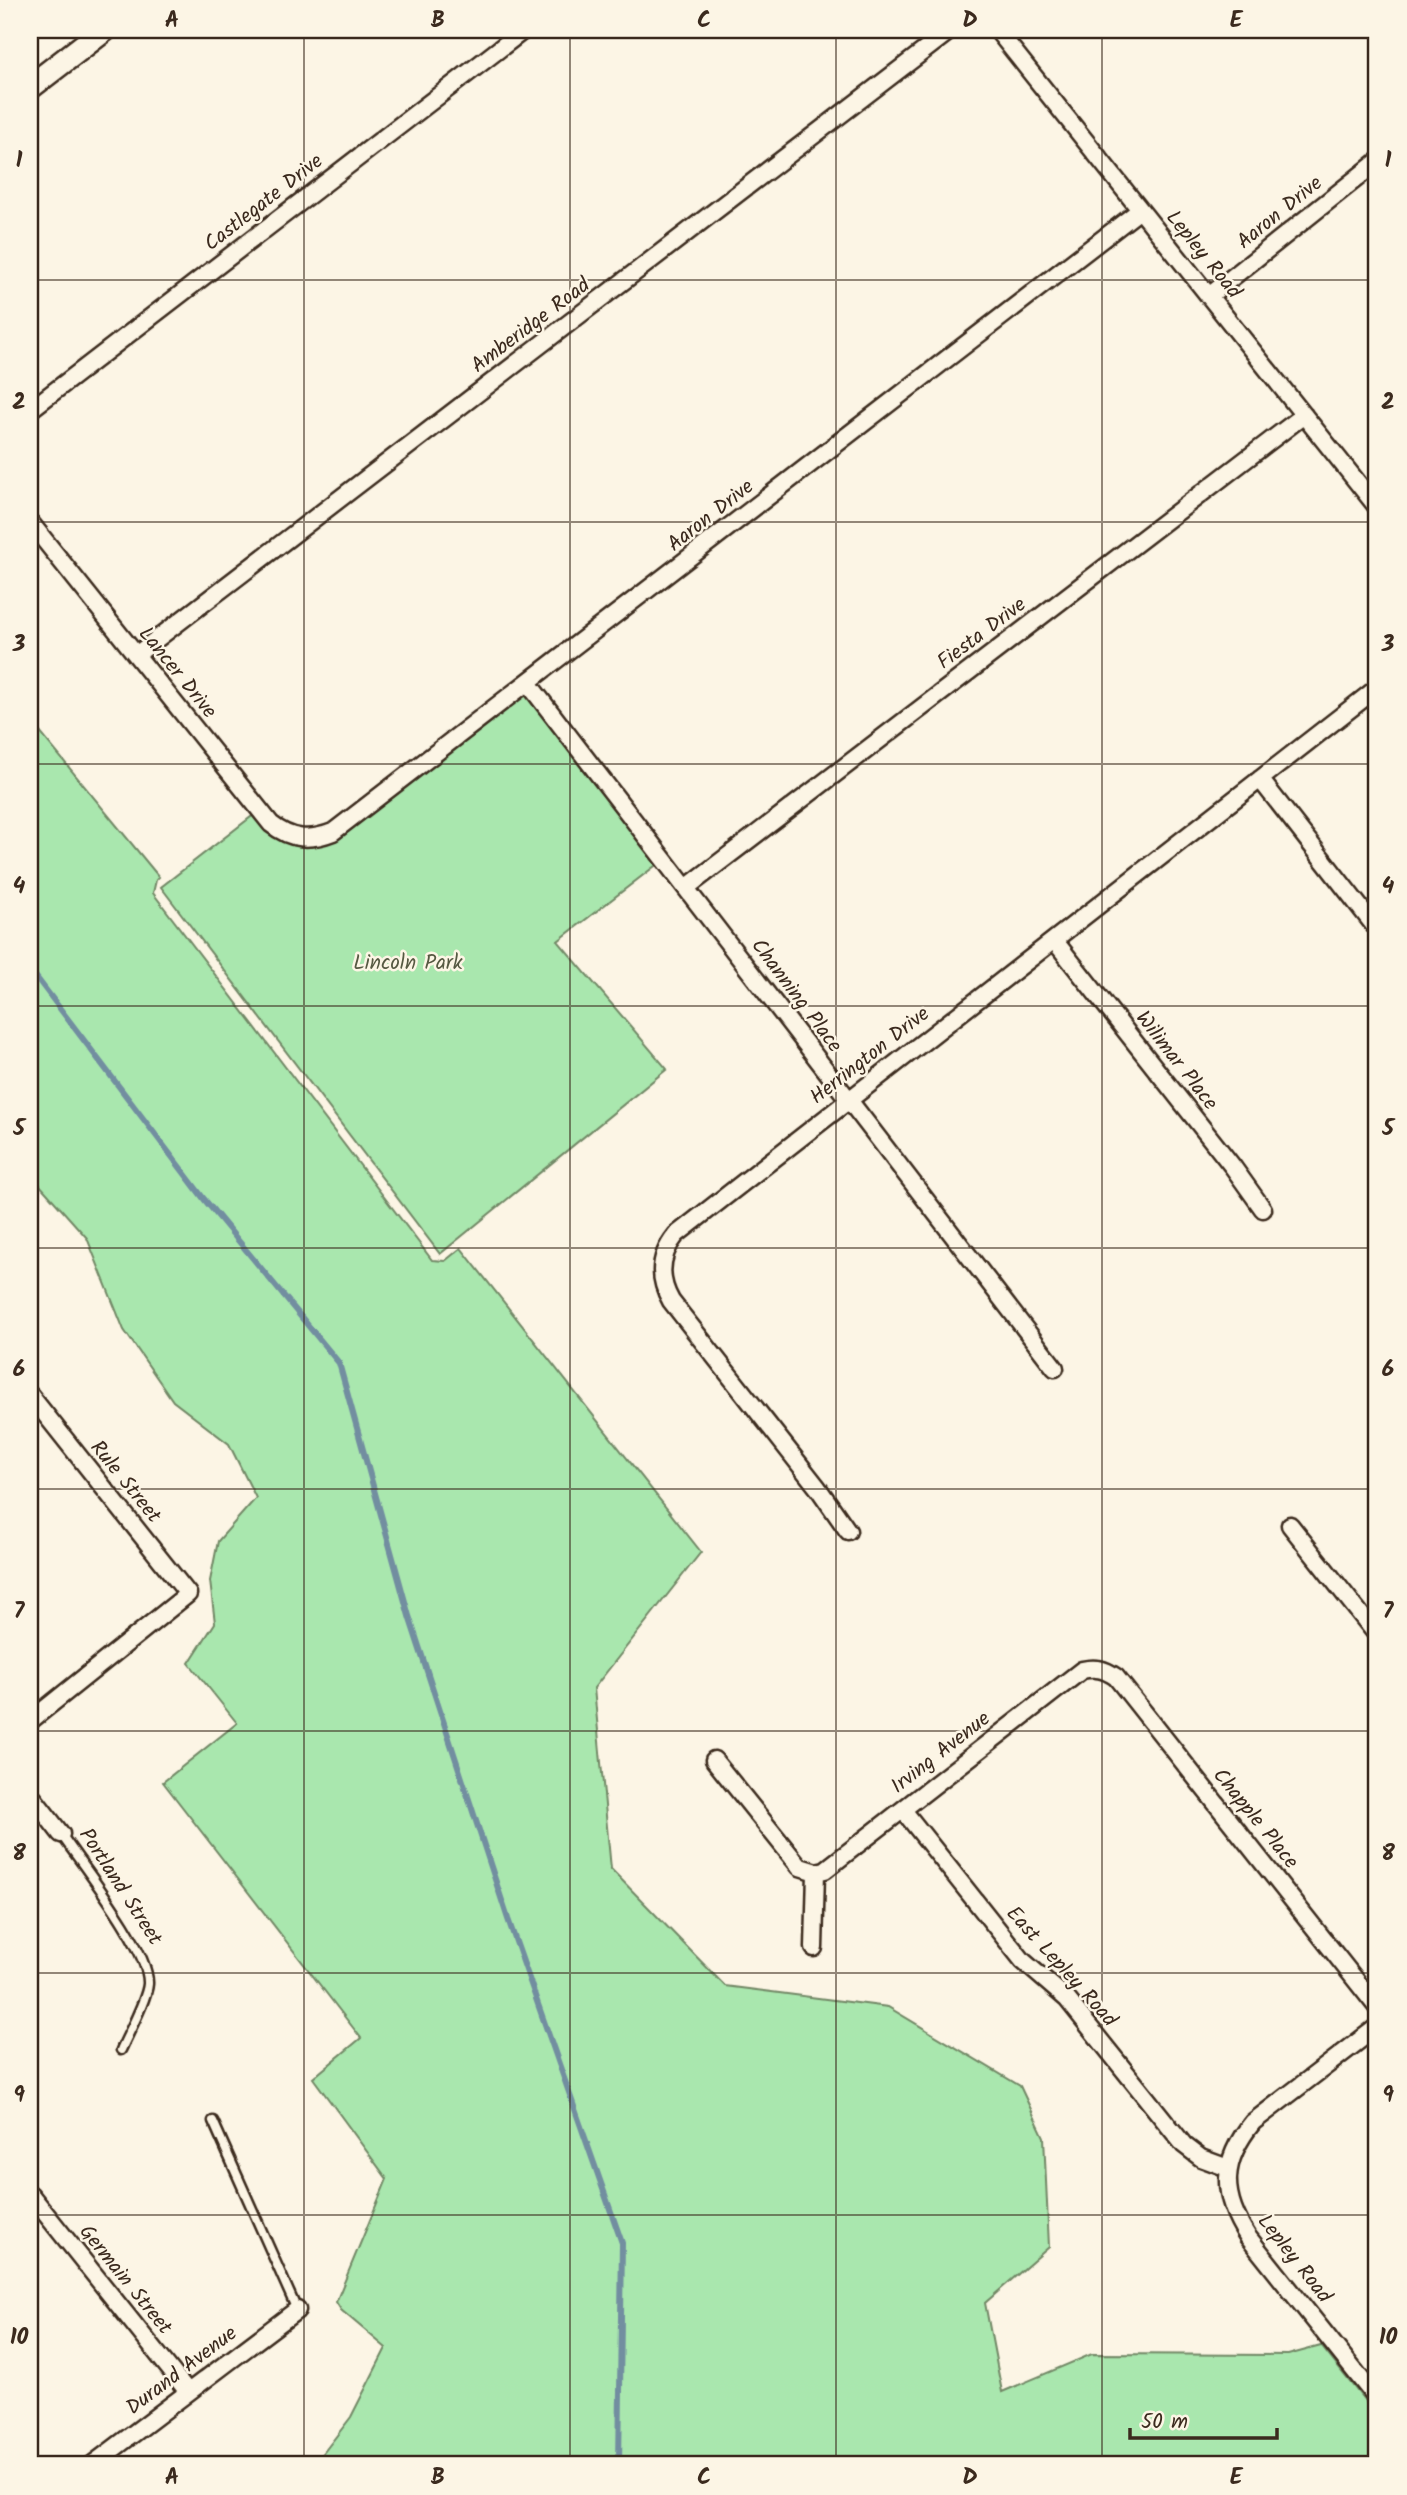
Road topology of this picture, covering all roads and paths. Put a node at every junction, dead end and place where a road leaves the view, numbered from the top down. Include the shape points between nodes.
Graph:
1 (104, 30) edge
2 (524, 30) edge
3 (951, 30) edge
4 (997, 30) edge
5 (30, 87) edge
6 (1377, 162) edge
7 (1140, 210) junction
8 (1209, 296) junction
9 (30, 410) edge
10 (1304, 415) junction
11 (1377, 507) edge
12 (30, 522) edge
13 (136, 656) junction
14 (528, 683) junction
15 (1377, 688) edge
16 (1260, 779) junction
17 (301, 839) joint
18 (686, 888) junction
19 (1377, 929) edge
20 (1054, 940) junction
21 (848, 1100) junction
22 (1262, 1209) dead end
23 (1055, 1368) dead end
24 (30, 1395) edge
25 (1290, 1525) dead end
26 (848, 1531) dead end
27 (1377, 1635) edge
28 (1093, 1668) joint
29 (30, 1721) edge
30 (713, 1760) dead end
31 (30, 1794) edge
32 (903, 1810) junction
33 (61, 1834) joint
34 (816, 1872) junction
35 (814, 1948) dead end
36 (1377, 2007) edge
37 (1377, 2026) edge
38 (121, 2050) dead end
39 (213, 2121) dead end
40 (1228, 2168) junction
41 (30, 2194) edge
42 (297, 2310) joint
43 (1371, 2378) edge
44 (188, 2392) junction
45 (1377, 2399) edge
46 (92, 2465) edge

1 - 5 street
2 - 9 street, Castlegate Drive
3 - 13 street, Amberidge Road
4 - 7 street, Lepley Road
6 - 8 street, Aaron Drive
7 - 8 street, Lepley Road
7 - 14 street, Aaron Drive
8 - 10 street, Lepley Road
10 - 11 street, Lepley Road
10 - 18 street, Fiesta Drive
12 - 13 street, Lancer Drive
13 - 17 street, Lancer Drive via 271,824
14 - 17 street, Aaron Drive via 333,832
14 - 18 street, Channing Place
15 - 16 street, Herrington Drive
16 - 19 street
16 - 20 street, Herrington Drive
18 - 21 street, Channing Place
20 - 21 street, Herrington Drive
20 - 22 street, Wilimar Place
21 - 23 street, Channing Place
21 - 26 street, Herrington Drive via 676,1235 662,1261 661,1278 671,1301
24 - 29 street, Rule Street via 188,1594
25 - 27 street
28 - 32 street, Irving Avenue via 1083,1670
28 - 36 street, Chapple Place via 1116,1677
30 - 34 street via 800,1867
31 - 33 street, Portland Street
32 - 34 street, Irving Avenue via 825,1870
32 - 40 street, East Lepley Road via 1023,1961 1067,2000 1184,2145 1201,2158
33 - 38 lane, Portland Street via 132,1938 146,1969 147,1990
34 - 35 street
37 - 40 street, Lepley Road via 1253,2122 1239,2139
39 - 42 lane
40 - 43 street, Lepley Road via 1230,2204 1248,2237
41 - 44 street, Germain Street
42 - 44 street, Durand Avenue
43 - 45 street, Lepley Road
44 - 46 street, Durand Avenue

